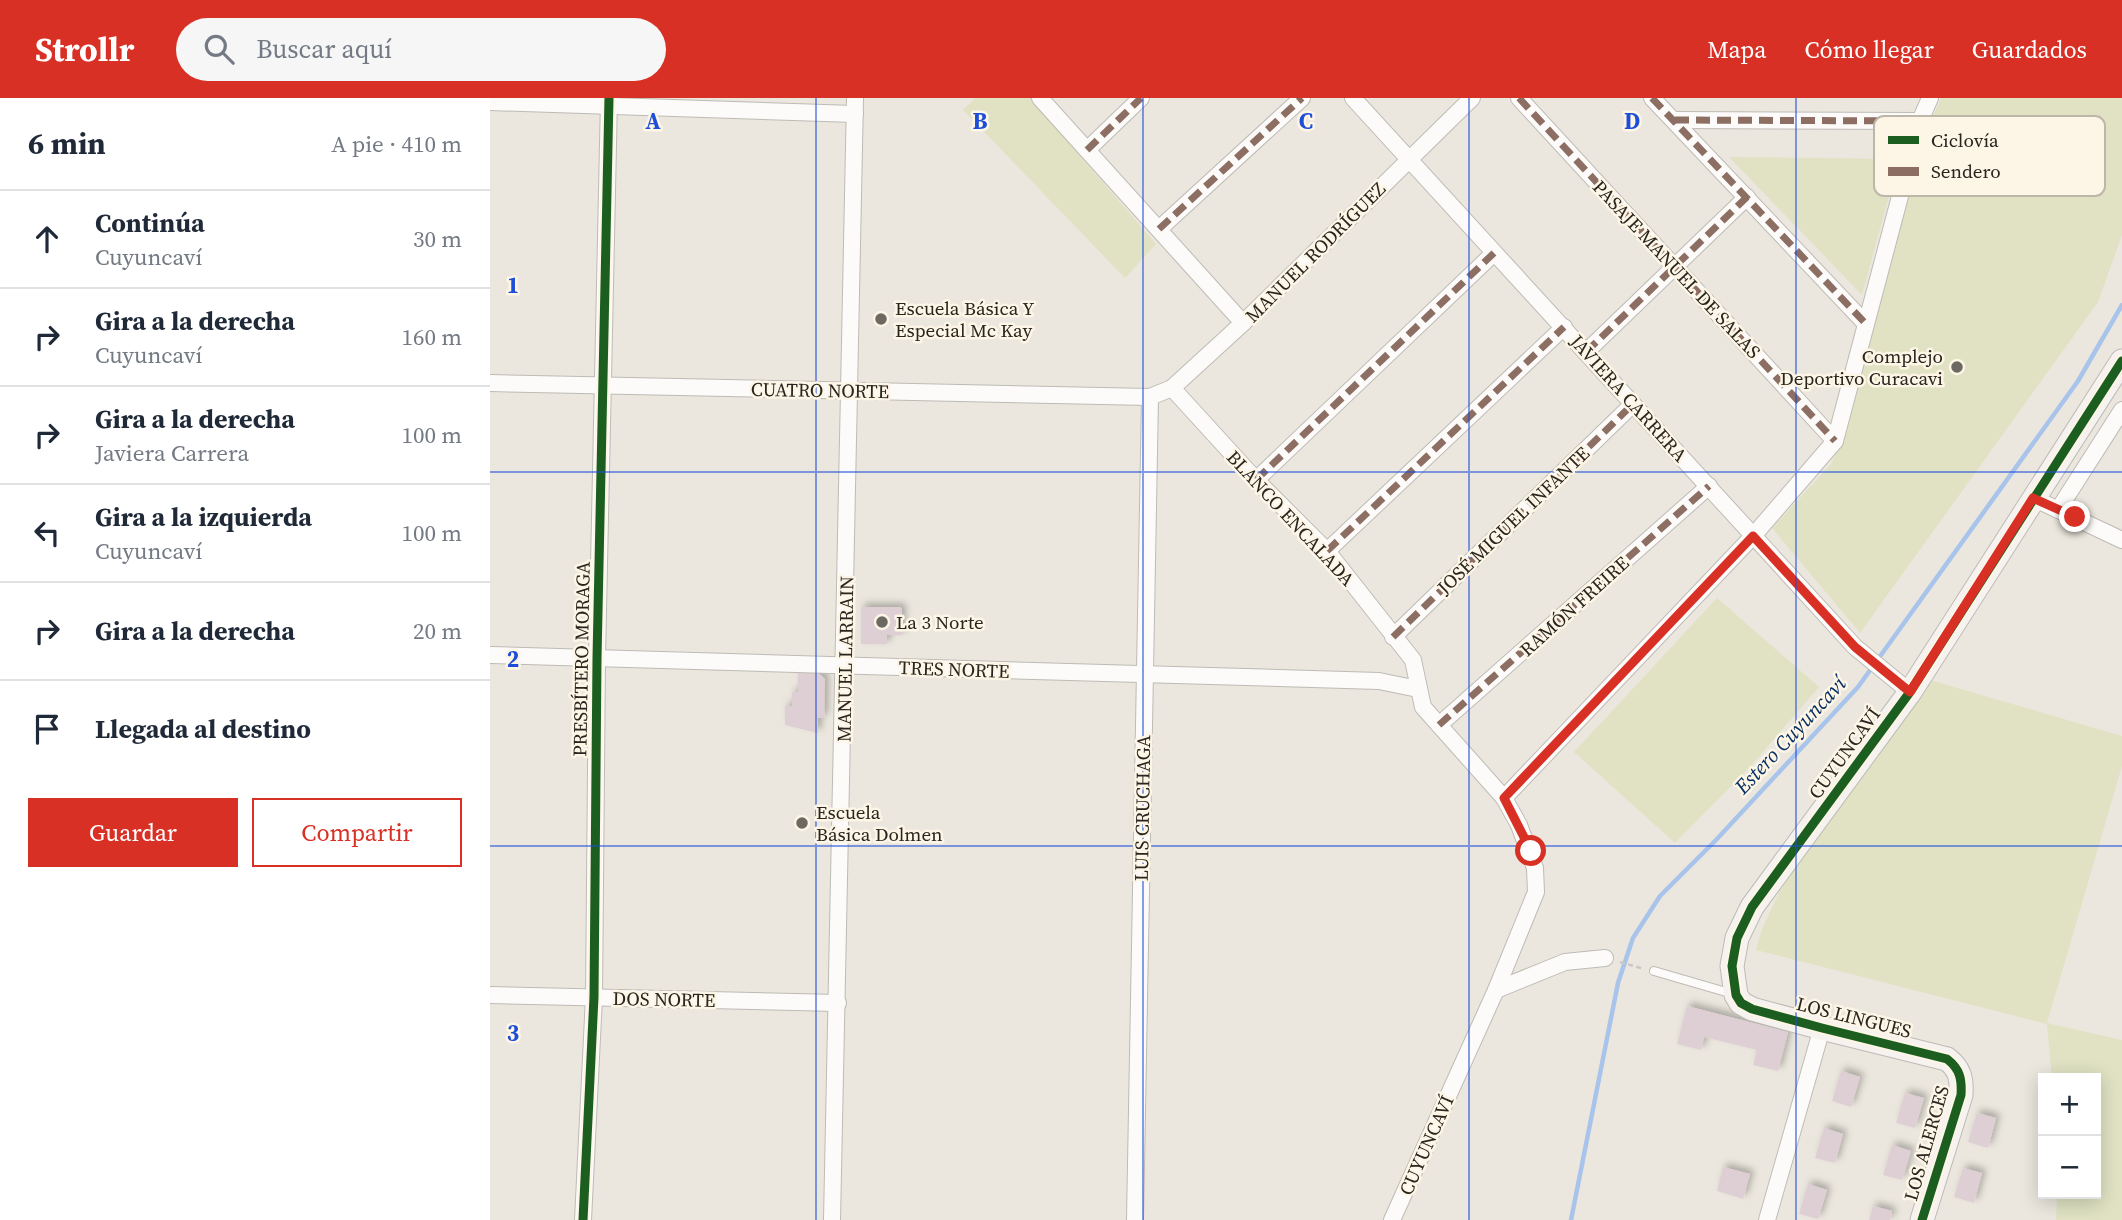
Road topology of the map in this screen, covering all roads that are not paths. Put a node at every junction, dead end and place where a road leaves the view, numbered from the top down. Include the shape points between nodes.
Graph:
1 (1040, 98) edge
2 (1141, 98) edge
3 (1301, 98) edge
4 (1353, 98) edge
5 (1472, 98) edge
6 (1519, 98) edge
7 (1652, 98) edge
8 (1930, 98) edge
9 (609, 102) edge
10 (490, 103) edge
11 (855, 106) edge
12 (1922, 116) edge
13 (1675, 120) junction
14 (1874, 121) edge
15 (1087, 150) junction
16 (1408, 160) junction
17 (1900, 196) edge
18 (1748, 197) junction
19 (1159, 229) junction
20 (1494, 253) junction
21 (1676, 267) junction
22 (1243, 323) junction
23 (1867, 324) junction
24 (1564, 327) junction
25 (1586, 352) junction
26 (2122, 361) edge
27 (490, 383) edge
28 (604, 387) junction
29 (1171, 388) junction
30 (851, 390) junction
31 (1150, 397) junction
32 (1633, 404) junction
33 (2122, 410) edge
34 (1835, 441) junction
35 (1256, 480) junction
36 (1709, 486) junction
37 (2033, 498) junction
38 (2058, 510) junction
39 (1753, 536) junction
40 (2122, 540) edge
41 (1327, 551) junction
42 (1393, 637) junction
43 (490, 655) edge
44 (597, 658) junction
45 (844, 666) junction
46 (1144, 675) junction
47 (1418, 690) junction
48 (1910, 692) junction
49 (1439, 725) junction
50 (1504, 798) junction
51 (1605, 958) road end
52 (1654, 971) road end
53 (1496, 990) junction
54 (490, 995) edge
55 (1736, 995) junction
56 (594, 997) junction
57 (838, 1003) junction
58 (1822, 1028) junction
59 (1960, 1075) joint
60 (583, 1220) edge
61 (832, 1220) edge
62 (1136, 1220) edge
63 (1392, 1220) edge
64 (1767, 1220) edge
65 (1922, 1220) edge

1 - 15 street
2 - 15 street
3 - 19 street
4 - 16 street, JAVIERA CARRERA
5 - 16 street, MANUEL RODRÍGUEZ
6 - 21 street, PASAJE MANUEL DE SALAS
7 - 13 street
8 - 12 street
9 - 10 street
9 - 11 street
9 - 28 street, PRESBÍTERO MORAGA
11 - 30 street, MANUEL LARRAIN
13 - 14 street
13 - 18 street
15 - 19 street
16 - 20 street, JAVIERA CARRERA
16 - 22 street, MANUEL RODRÍGUEZ
17 - 23 street
18 - 21 street
18 - 23 street
19 - 22 street
20 - 24 street, JAVIERA CARRERA
20 - 35 street
21 - 25 street
21 - 34 street, PASAJE MANUEL DE SALAS
22 - 29 street, MANUEL RODRÍGUEZ
23 - 34 street
24 - 25 street, JAVIERA CARRERA
24 - 41 street
25 - 32 street, JAVIERA CARRERA
26 - 37 street, CUYUNCAVÍ
27 - 28 street, CUATRO NORTE
28 - 30 street, CUATRO NORTE
28 - 44 street, PRESBÍTERO MORAGA
29 - 31 street, MANUEL RODRÍGUEZ
29 - 35 street, BLANCO ENCALADA
30 - 31 street, CUATRO NORTE
30 - 45 street, MANUEL LARRAIN
31 - 46 street, LUIS CRUCHAGA
32 - 36 street, JAVIERA CARRERA
32 - 42 street, JOSÉ MIGUEL INFANTE
33 - 38 street
34 - 39 street
35 - 41 street, BLANCO ENCALADA
36 - 39 street, JAVIERA CARRERA
36 - 49 street, RAMÓN FREIRE
37 - 38 street
37 - 48 street, CUYUNCAVÍ
38 - 40 street
39 - 48 street, JAVIERA CARRERA via 1855,647
39 - 50 street
41 - 42 street, BLANCO ENCALADA
42 - 47 street, BLANCO ENCALADA via 1413,660
43 - 44 street, TRES NORTE
44 - 45 street, TRES NORTE
44 - 56 street, PRESBÍTERO MORAGA
45 - 46 street, TRES NORTE
45 - 57 street, MANUEL LARRAIN
46 - 47 street, TRES NORTE via 1379,681
46 - 62 street, LUIS CRUCHAGA
47 - 49 street, CUYUNCAVÍ via 1423,707
48 - 55 street, CUYUNCAVÍ via 1752,907 1735,947
49 - 50 street, CUYUNCAVÍ
50 - 53 street, CUYUNCAVÍ via 1531,851 1536,892
51 - 53 street via 1565,962
52 - 55 lane, LOS LINGUES
53 - 63 street, CUYUNCAVÍ
54 - 56 street, DOS NORTE
55 - 58 street, LOS LINGUES via 1752,1009
56 - 57 street, DOS NORTE
56 - 60 street, PRESBÍTERO MORAGA
57 - 61 street, MANUEL LARRAIN
58 - 59 street, LOS LINGUES via 1947,1059
58 - 64 street
59 - 65 street, LOS ALERCES via 1961,1095

